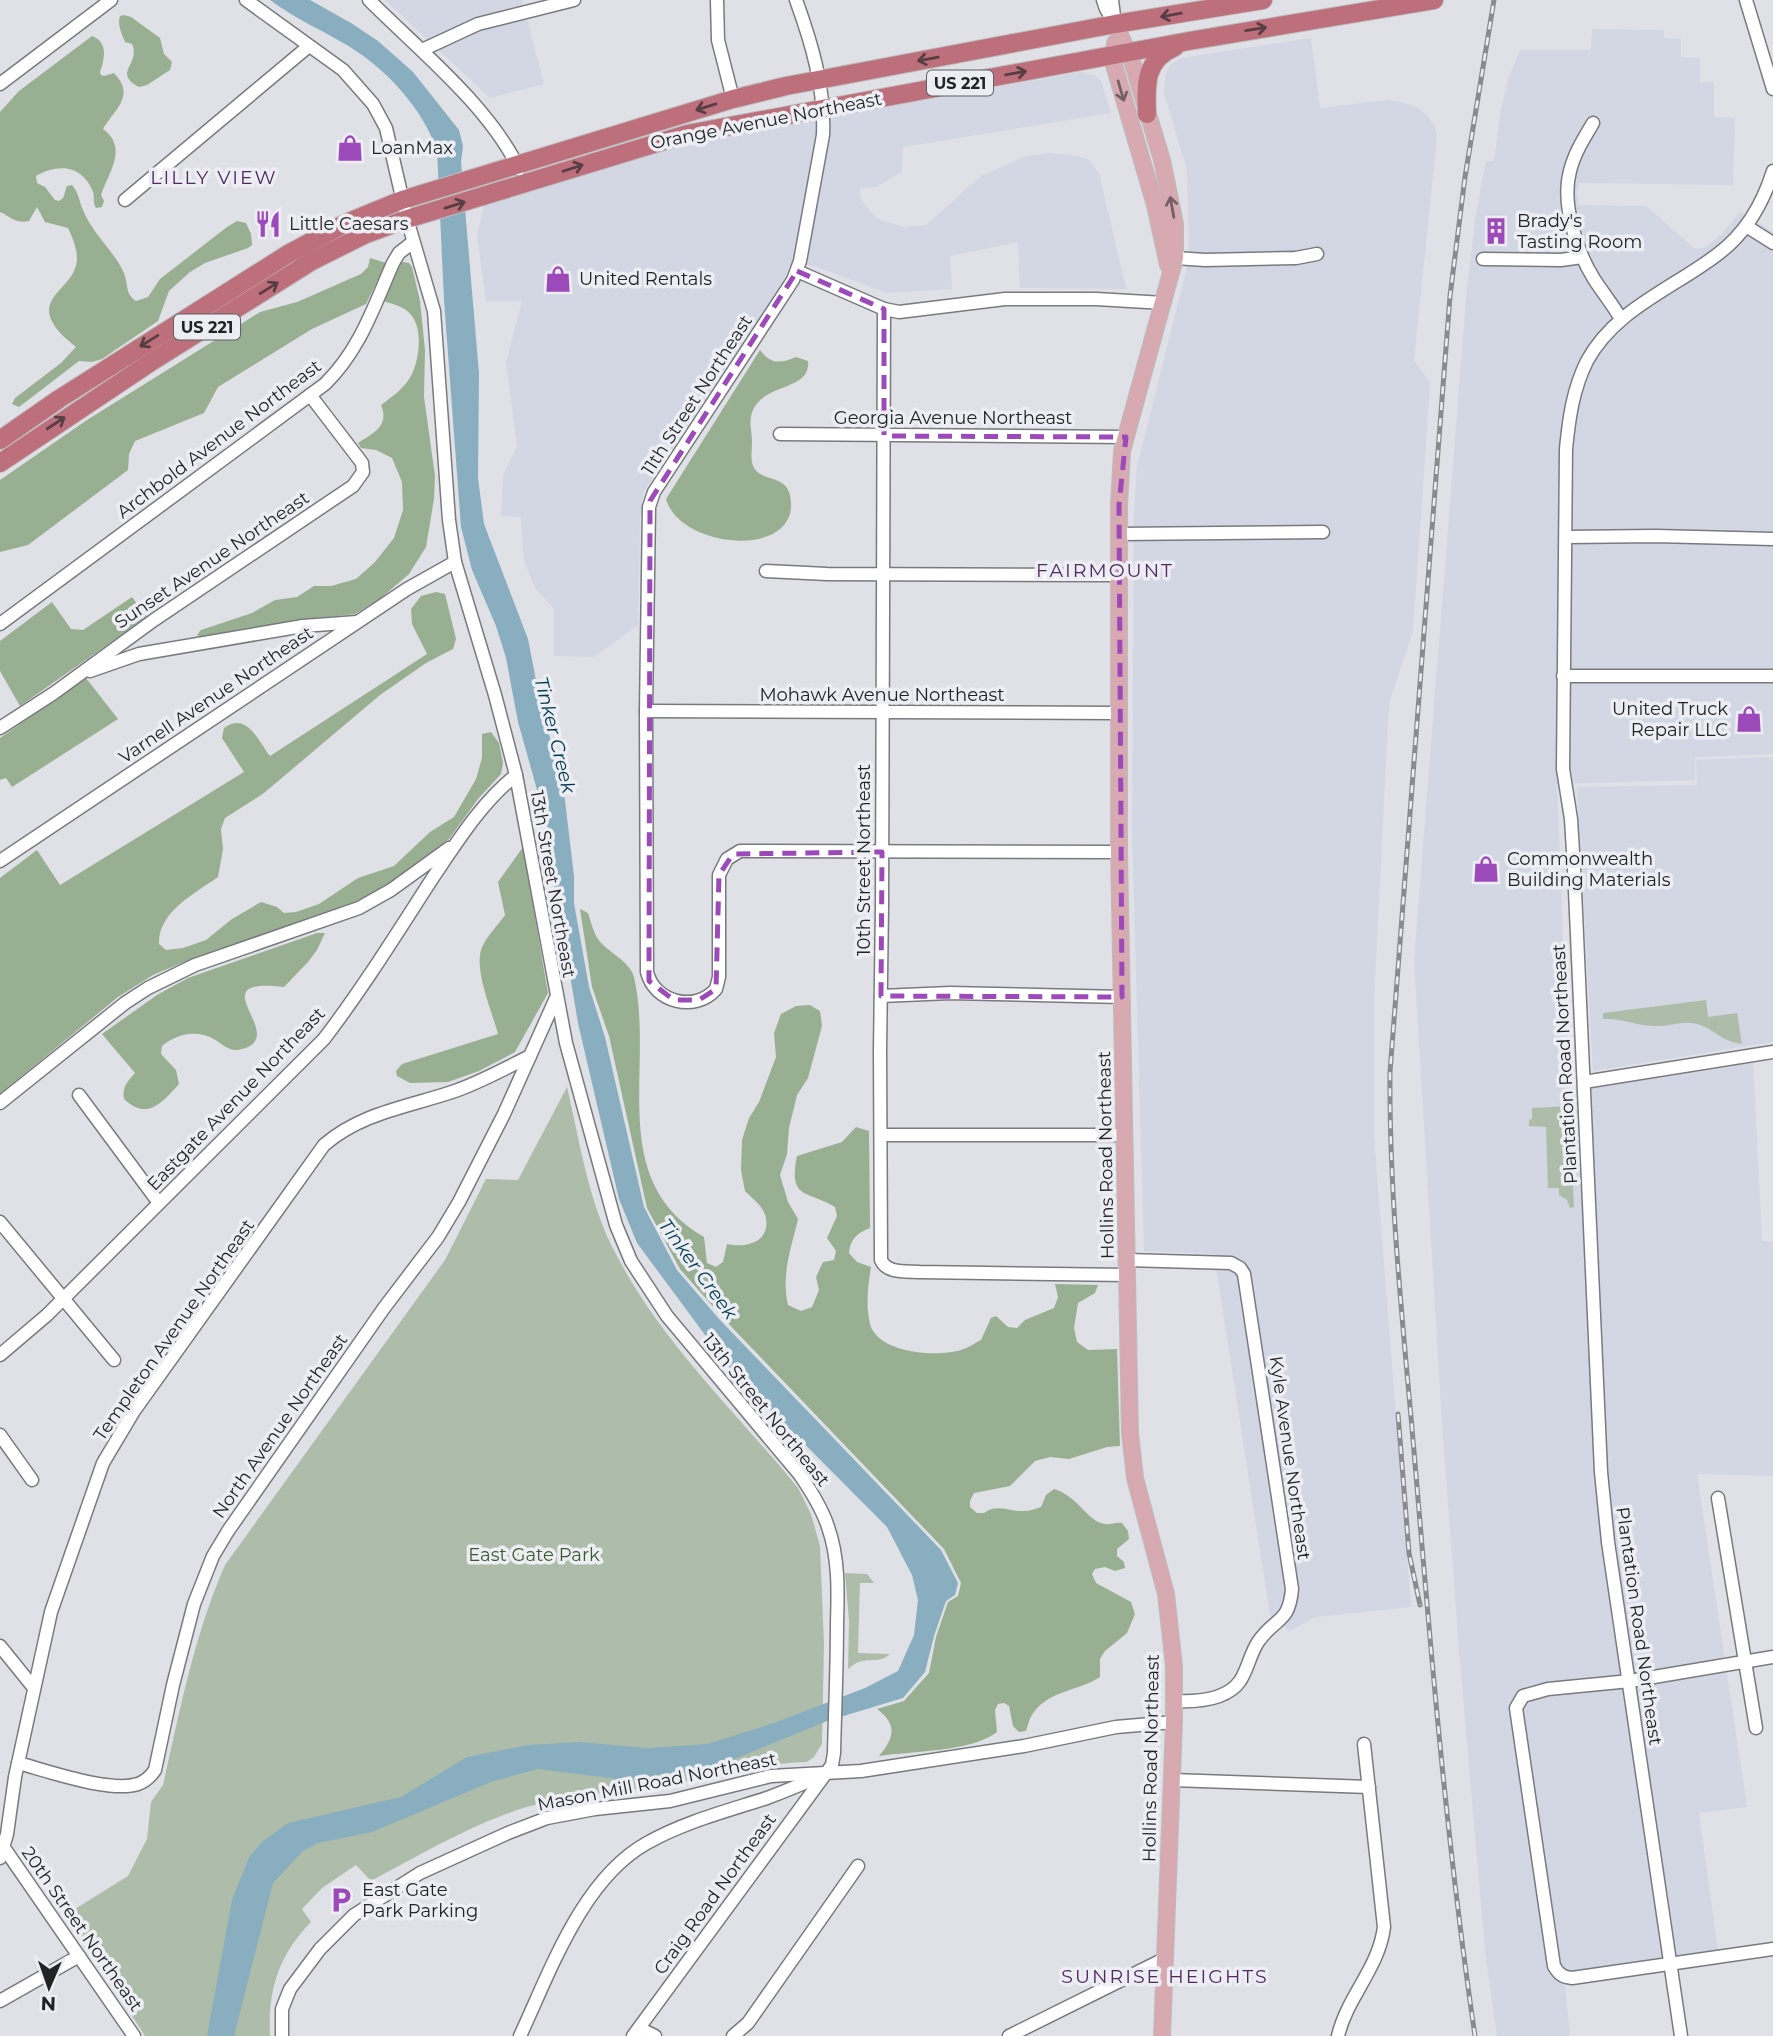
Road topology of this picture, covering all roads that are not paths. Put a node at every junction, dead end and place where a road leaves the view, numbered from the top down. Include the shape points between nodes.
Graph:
1 (111, 0) edge
2 (246, 0) edge
3 (369, 0) edge
4 (574, 0) edge
5 (717, 0) edge
6 (796, 0) edge
7 (1103, 0) edge
8 (1112, 0) edge
9 (1263, 0) edge
10 (1434, 0) edge
11 (1746, 0) edge
12 (530, 5) edge
13 (1115, 24) junction
14 (1189, 41) junction
15 (309, 46) junction
16 (422, 50) junction
17 (1121, 53) junction
18 (819, 79) junction
19 (0, 84) edge
20 (1773, 89) edge
21 (733, 99) junction
22 (824, 108) junction
23 (1147, 114) junction
24 (1594, 123) dead end
25 (517, 164) junction
26 (1773, 171) edge
27 (526, 183) junction
28 (125, 200) dead end
29 (402, 200) junction
30 (407, 219) junction
31 (1746, 226) junction
32 (413, 242) junction
33 (1773, 243) edge
34 (1317, 254) dead end
35 (1582, 257) junction
36 (1175, 258) junction
37 (1483, 259) dead end
38 (797, 271) junction
39 (1170, 275) junction
40 (1164, 303) junction
41 (884, 309) junction
42 (1621, 319) junction
43 (310, 395) junction
44 (780, 434) dead end
45 (884, 436) junction
46 (1126, 437) junction
47 (0, 440) edge
48 (0, 463) edge
49 (1323, 532) dead end
50 (1119, 534) junction
51 (1566, 537) junction
52 (1773, 539) edge
53 (455, 562) junction
54 (766, 571) dead end
55 (883, 574) junction
56 (1119, 575) junction
57 (358, 622) junction
58 (0, 624) edge
59 (1563, 676) junction
60 (1773, 676) edge
61 (76, 677) junction
62 (646, 712) junction
63 (882, 713) junction
64 (1119, 713) junction
65 (0, 728) edge
66 (516, 775) junction
67 (456, 844) junction
68 (882, 852) junction
69 (1119, 852) junction
70 (0, 861) edge
71 (881, 996) junction
72 (1122, 997) junction
73 (556, 998) junction
74 (1773, 1052) edge
75 (530, 1056) junction
76 (1584, 1082) junction
77 (79, 1095) dead end
78 (0, 1103) edge
79 (881, 1135) junction
80 (1125, 1135) junction
81 (159, 1203) junction
82 (0, 1222) edge
83 (1127, 1267) junction
84 (1026, 1273) joint
85 (63, 1299) junction
86 (0, 1355) edge
87 (114, 1360) dead end
88 (0, 1435) edge
89 (32, 1480) dead end
90 (1718, 1498) dead end
91 (0, 1646) edge
92 (1773, 1657) edge
93 (1745, 1662) junction
94 (1630, 1681) junction
95 (34, 1688) junction
96 (1174, 1701) junction
97 (1174, 1722) junction
98 (1756, 1728) dead end
99 (1364, 1744) dead end
100 (18, 1763) junction
101 (826, 1774) junction
102 (1172, 1780) junction
103 (1369, 1787) junction
104 (1, 1849) edge
105 (858, 1866) dead end
106 (1773, 1949) edge
107 (79, 1956) junction
108 (1166, 1958) junction
109 (1670, 1964) junction
110 (0, 2001) edge
111 (635, 2033) edge
112 (134, 2036) edge
113 (282, 2036) edge
114 (520, 2036) edge
115 (655, 2036) edge
116 (733, 2036) edge
117 (1009, 2036) edge
118 (1163, 2036) edge
119 (1338, 2036) edge
120 (1681, 2036) edge

1 - 19 street
2 - 15 street, 13th Street Northeast
3 - 16 street
4 - 12 street
5 - 21 street via 718,40
6 - 18 street, 11th Street Northeast
7 - 13 street, Hollins Road Northeast
8 - 13 street, Hollins Road Northeast
9 -> 13 highway, Orange Avenue Northeast / US 221
14 -> 10 highway, Orange Avenue Northeast / US 221
11 - 20 street
12 - 16 street
13 - 17 main road, Hollins Road Northeast
13 -> 18 highway, Orange Avenue Northeast / US 221
14 - 17 highway, Orange Avenue Northeast / US 221
14 - 23 highway via 1167,50 1151,65 1146,83
15 - 28 street
15 - 29 street, 13th Street Northeast via 343,70 381,116
16 - 25 street via 490,125
22 -> 17 highway, Orange Avenue Northeast / US 221
17 - 23 main road, Hollins Road Northeast
17 -> 39 main road, Hollins Road Northeast via 1114,65 1159,220
18 - 21 highway, Orange Avenue Northeast / US 221
18 - 22 street, 11th Street Northeast
21 -> 25 highway, Orange Avenue Northeast / US 221
27 -> 22 highway, Orange Avenue Northeast / US 221 via 687,134
22 - 38 street, 11th Street Northeast
36 -> 23 main road, Hollins Road Northeast via 1172,205
24 - 35 street via 1569,174 1570,212
25 - 27 street
25 - 29 highway, Orange Avenue Northeast / US 221
26 - 31 street, Plantation Road Northeast
30 -> 27 highway, Orange Avenue Northeast / US 221
29 - 30 street, 13th Street Northeast
29 -> 47 highway, Orange Avenue Northeast / US 221 via 288,254
30 - 32 street, 13th Street Northeast
48 -> 30 highway, Orange Avenue Northeast / US 221 via 312,261
31 - 33 street
31 - 42 street, Plantation Road Northeast via 1719,253
32 - 43 street, Archbold Avenue Northeast via 393,263 357,345 336,373
32 - 53 street, 13th Street Northeast via 435,320
34 - 36 street
35 - 37 street
35 - 42 street
36 - 39 main road, Hollins Road Northeast
38 - 41 street
38 - 62 street, 11th Street Northeast via 650,501
39 - 40 main road, Hollins Road Northeast
40 - 41 street via 1005,299 909,312
40 - 46 main road, Hollins Road Northeast
41 - 45 street, 10th Street Northeast
42 - 51 street, Plantation Road Northeast via 1588,359 1573,397 1566,449
43 - 58 street, Archbold Avenue Northeast
43 - 61 street, Sunset Avenue Northeast via 362,463 363,472 354,486
44 - 45 street, Georgia Avenue Northeast
45 - 46 street, Georgia Avenue Northeast
45 - 55 street, 10th Street Northeast
46 - 50 main road, Hollins Road Northeast via 1119,474
49 - 50 street
50 - 56 main road, Hollins Road Northeast
51 - 52 street
51 - 59 street, Plantation Road Northeast
53 - 57 street, Varnell Avenue Northeast
53 - 66 street, 13th Street Northeast
54 - 55 street
55 - 56 street
55 - 63 street, 10th Street Northeast
56 - 64 main road, Hollins Road Northeast
57 - 61 street via 303,626 139,654
57 - 70 street, Varnell Avenue Northeast
59 - 60 street
59 - 76 street, Plantation Road Northeast via 1563,769 1571,819
61 - 65 street, Sunset Avenue Northeast
62 - 63 street, Mohawk Avenue Northeast
62 - 68 street, 11th Street Northeast via 647,972 654,989 666,998 685,1002 705,998 716,989 719,875 727,859 752,850
63 - 64 street, Mohawk Avenue Northeast
63 - 68 street, 10th Street Northeast
64 - 69 main road, Hollins Road Northeast
66 - 67 street, Eastgate Avenue Northeast via 487,801
66 - 73 street, 13th Street Northeast
67 - 78 street via 359,908 195,965 148,988
67 - 81 street, Eastgate Avenue Northeast via 324,1039
68 - 69 street
68 - 71 street, 10th Street Northeast
69 - 72 main road, Hollins Road Northeast
71 - 72 street
71 - 79 street, 10th Street Northeast
72 - 80 main road, Hollins Road Northeast
73 - 75 street, North Avenue Northeast
73 - 101 street, 13th Street Northeast via 600,1173 631,1261 667,1316 800,1475 821,1508 837,1568 834,1753
74 - 76 street
75 - 95 street, Templeton Avenue Northeast via 461,1089 350,1126 316,1155 134,1412 103,1463 51,1612
75 - 100 street, North Avenue Northeast via 438,1237 214,1556 188,1624 150,1777 136,1785 112,1786
76 - 94 street, Plantation Road Northeast via 1601,1472
77 - 81 street
79 - 80 street
79 - 84 street, 10th Street Northeast via 880,1244 886,1268
80 - 83 main road, Hollins Road Northeast
81 - 85 street, Eastgate Avenue Northeast
82 - 85 street
83 - 84 street, Kyle Avenue Northeast
83 - 96 main road, Hollins Road Northeast via 1132,1459 1166,1594
83 - 96 street, Kyle Avenue Northeast via 1231,1263 1244,1274 1292,1588 1289,1609 1259,1640 1236,1686 1204,1700
85 - 86 street, Eastgate Avenue Northeast
85 - 87 street
88 - 89 street
90 - 93 street
91 - 95 street
92 - 93 street
93 - 94 street
93 - 98 street
94 - 109 street, Plantation Road Northeast
94 - 109 street via 1527,1694 1516,1708 1554,1966 1565,1977
95 - 100 street, Templeton Avenue Northeast
96 - 97 main road, Hollins Road Northeast
97 - 101 street, Mason Mill Road Northeast via 1116,1727 970,1756
97 - 102 main road, Hollins Road Northeast
99 - 103 street
100 - 104 street, Templeton Avenue Northeast
101 - 111 street, Craig Road Northeast
101 - 113 street, Mason Mill Road Northeast via 771,1776 670,1801 564,1814 467,1850 398,1885 337,1931 290,1989 282,2009
101 - 114 street via 679,1829 634,1851 588,1901
102 - 103 street
102 - 108 main road, Hollins Road Northeast
103 - 119 street via 1383,1939
104 - 107 street, 20th Street Northeast
105 - 116 street via 748,2022
106 - 109 street
107 - 110 street
107 - 112 street, 20th Street Northeast
108 - 117 street
108 - 118 main road, Hollins Road Northeast
109 - 120 street, Plantation Road Northeast
111 - 115 street

